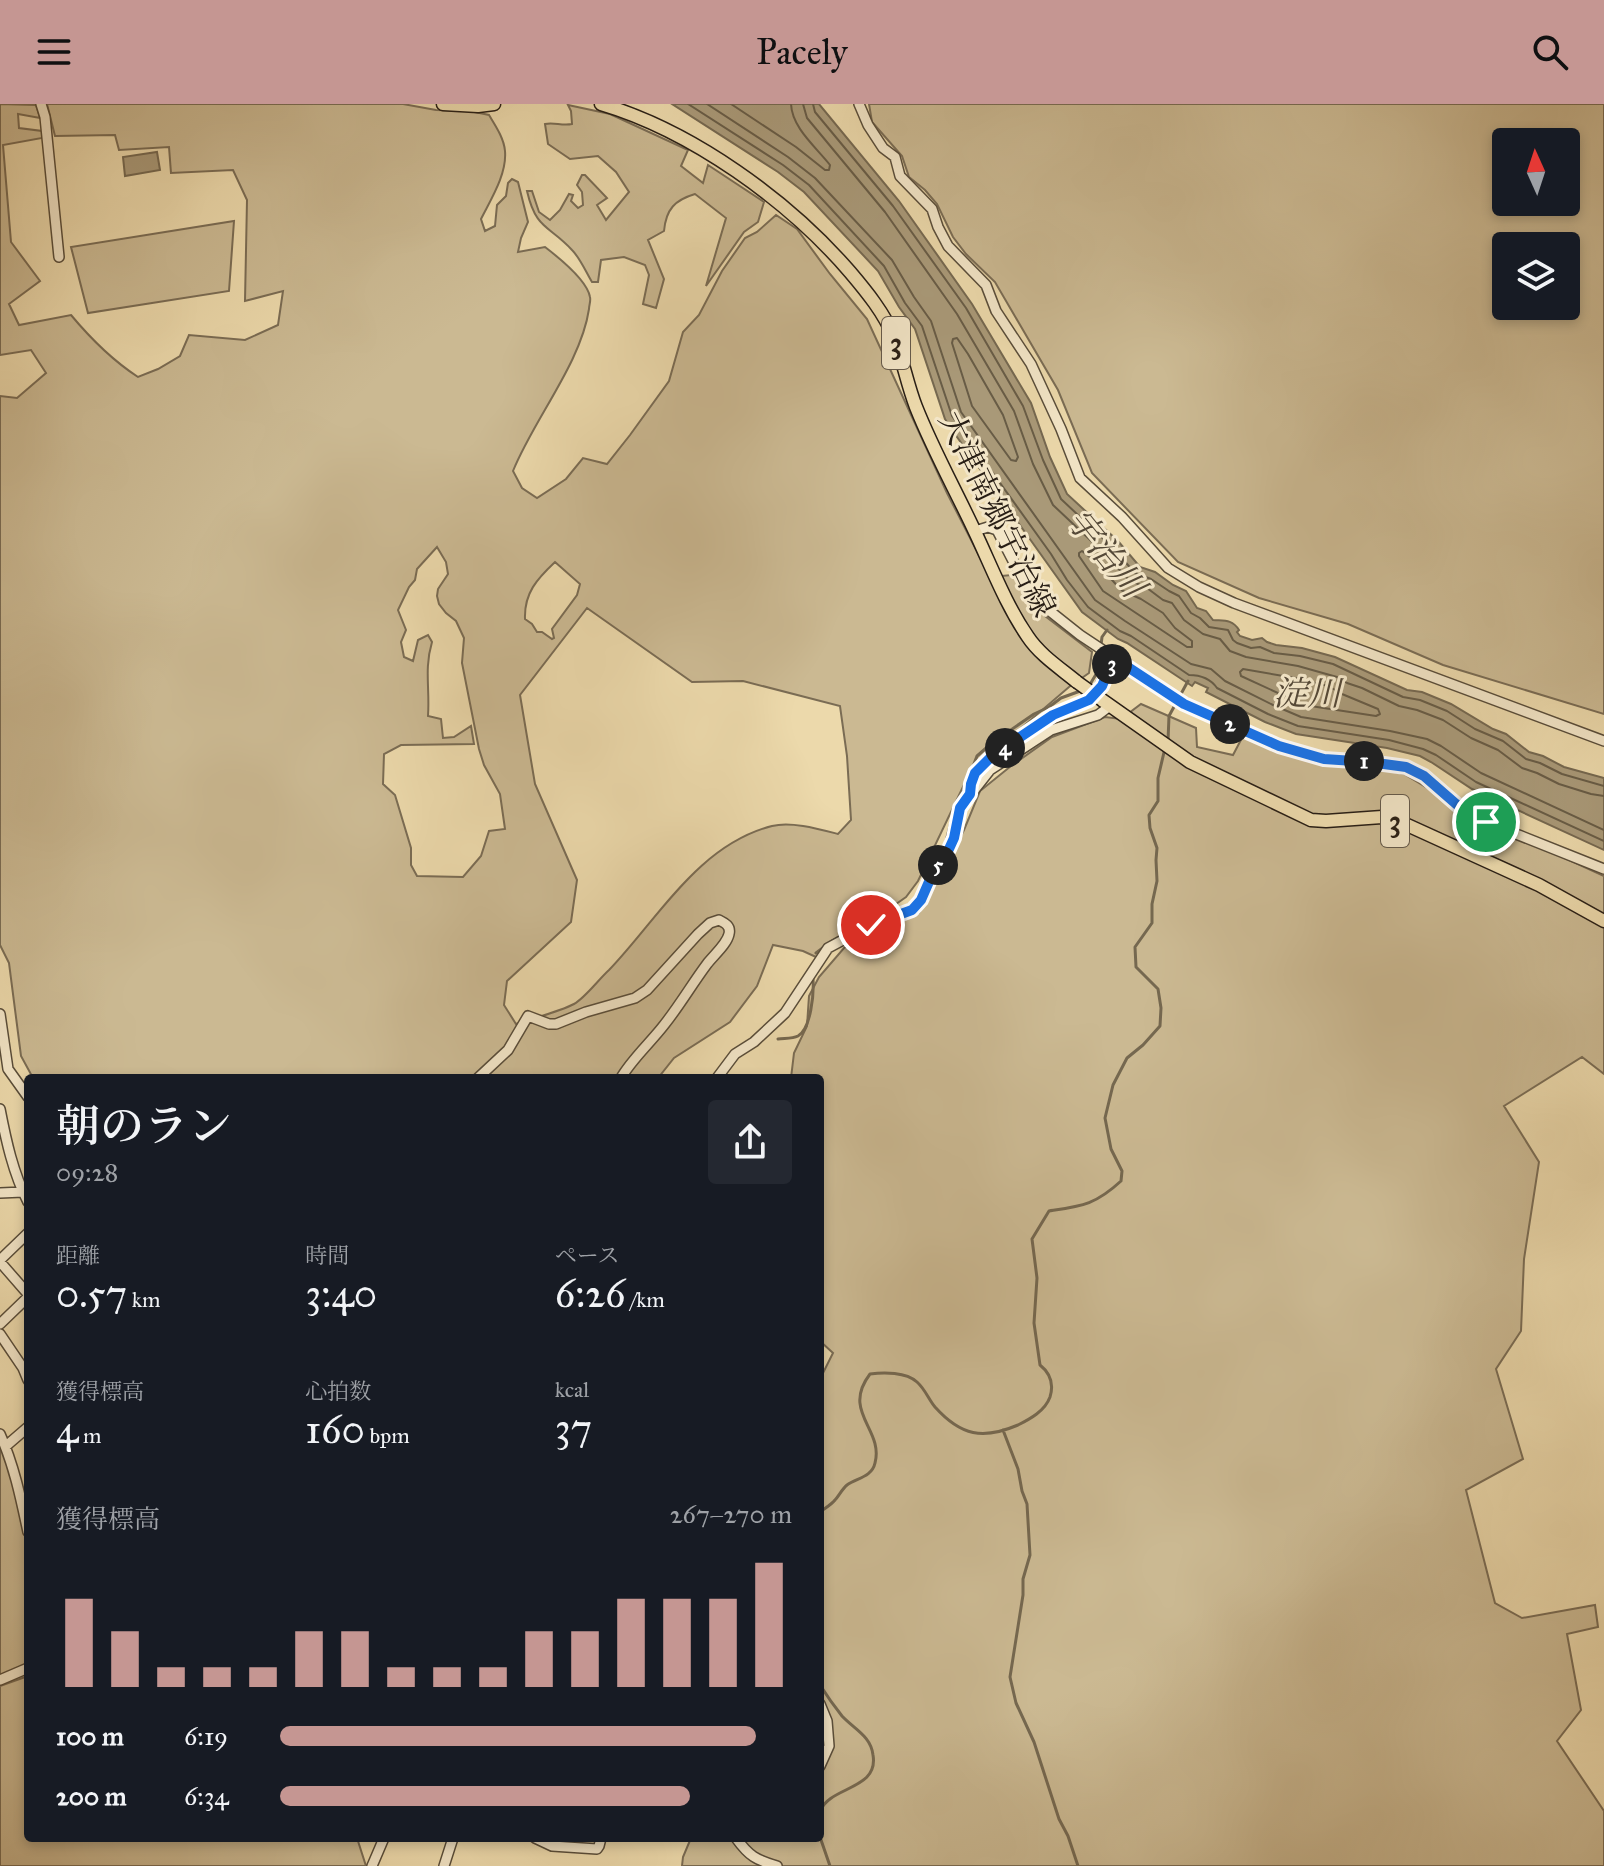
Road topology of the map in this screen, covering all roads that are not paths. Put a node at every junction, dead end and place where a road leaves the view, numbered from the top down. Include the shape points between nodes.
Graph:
1 (41, 104) edge
2 (443, 104) edge
3 (494, 104) edge
4 (601, 104) edge
5 (859, 104) edge
6 (478, 105) edge
7 (59, 257) dead end
8 (975, 531) junction
9 (1111, 656) junction
10 (1106, 703) junction
11 (1604, 741) edge
12 (970, 794) junction
13 (1604, 869) edge
14 (1604, 921) edge
15 (0, 1014) edge
16 (482, 1074) edge
17 (623, 1074) edge
18 (720, 1074) edge
19 (24, 1091) edge
20 (0, 1109) edge
21 (3, 1145) edge
22 (0, 1193) edge
23 (24, 1195) edge
24 (24, 1197) edge
25 (24, 1237) edge
26 (0, 1261) edge
27 (24, 1291) edge
28 (24, 1300) edge
29 (0, 1324) edge
30 (0, 1334) edge
31 (24, 1364) edge
32 (24, 1430) edge
33 (0, 1434) edge
34 (6, 1446) junction
35 (24, 1513) edge
36 (24, 1670) edge
37 (0, 1680) edge
38 (824, 1714) edge
39 (824, 1757) edge
40 (382, 1842) edge
41 (452, 1842) edge
42 (544, 1842) edge
43 (600, 1842) edge
44 (739, 1842) edge
45 (372, 1866) edge
46 (444, 1866) edge
47 (777, 1866) edge

1 - 7 street
2 - 6 main road
3 - 6 main road
4 - 8 main road, 大津南郷宇治線 / 3 via 669,131 720,161 769,195 836,256 874,301 894,336 916,406
5 - 11 street via 883,148 895,157 900,176 932,209 948,246 986,285 996,311 1031,364 1080,478 1168,568 1234,603
8 - 9 street via 997,530 1023,580 1046,608
8 - 10 main road, 大津南郷宇治線 / 3, bridge via 1028,638
9 - 12 street via 1102,686 1089,700 1053,715 992,756 975,773
9 - 13 street via 1184,704 1279,746 1324,759 1406,767 1486,822
10 - 12 street via 1098,715 1051,730 990,770
10 - 14 main road, 大津南郷宇治線 / 3 via 1217,777 1311,820 1382,817 1405,824
12 - 18 street via 960,808 949,849 921,900 912,910 828,948 785,1013 735,1054
15 - 19 street via 8,1069
16 - 17 street via 516,1040 528,1016 556,1024 635,998 710,923 725,922 729,933 724,942
20 - 21 street
21 - 23 street
22 - 24 street
25 - 26 street
26 - 27 street
28 - 29 street
30 - 31 street
32 - 34 street
33 - 34 street
34 - 35 street
36 - 37 street
38 - 39 street via 829,1746
40 - 45 street
41 - 46 street
42 - 43 street via 597,1849
44 - 47 street via 751,1857

